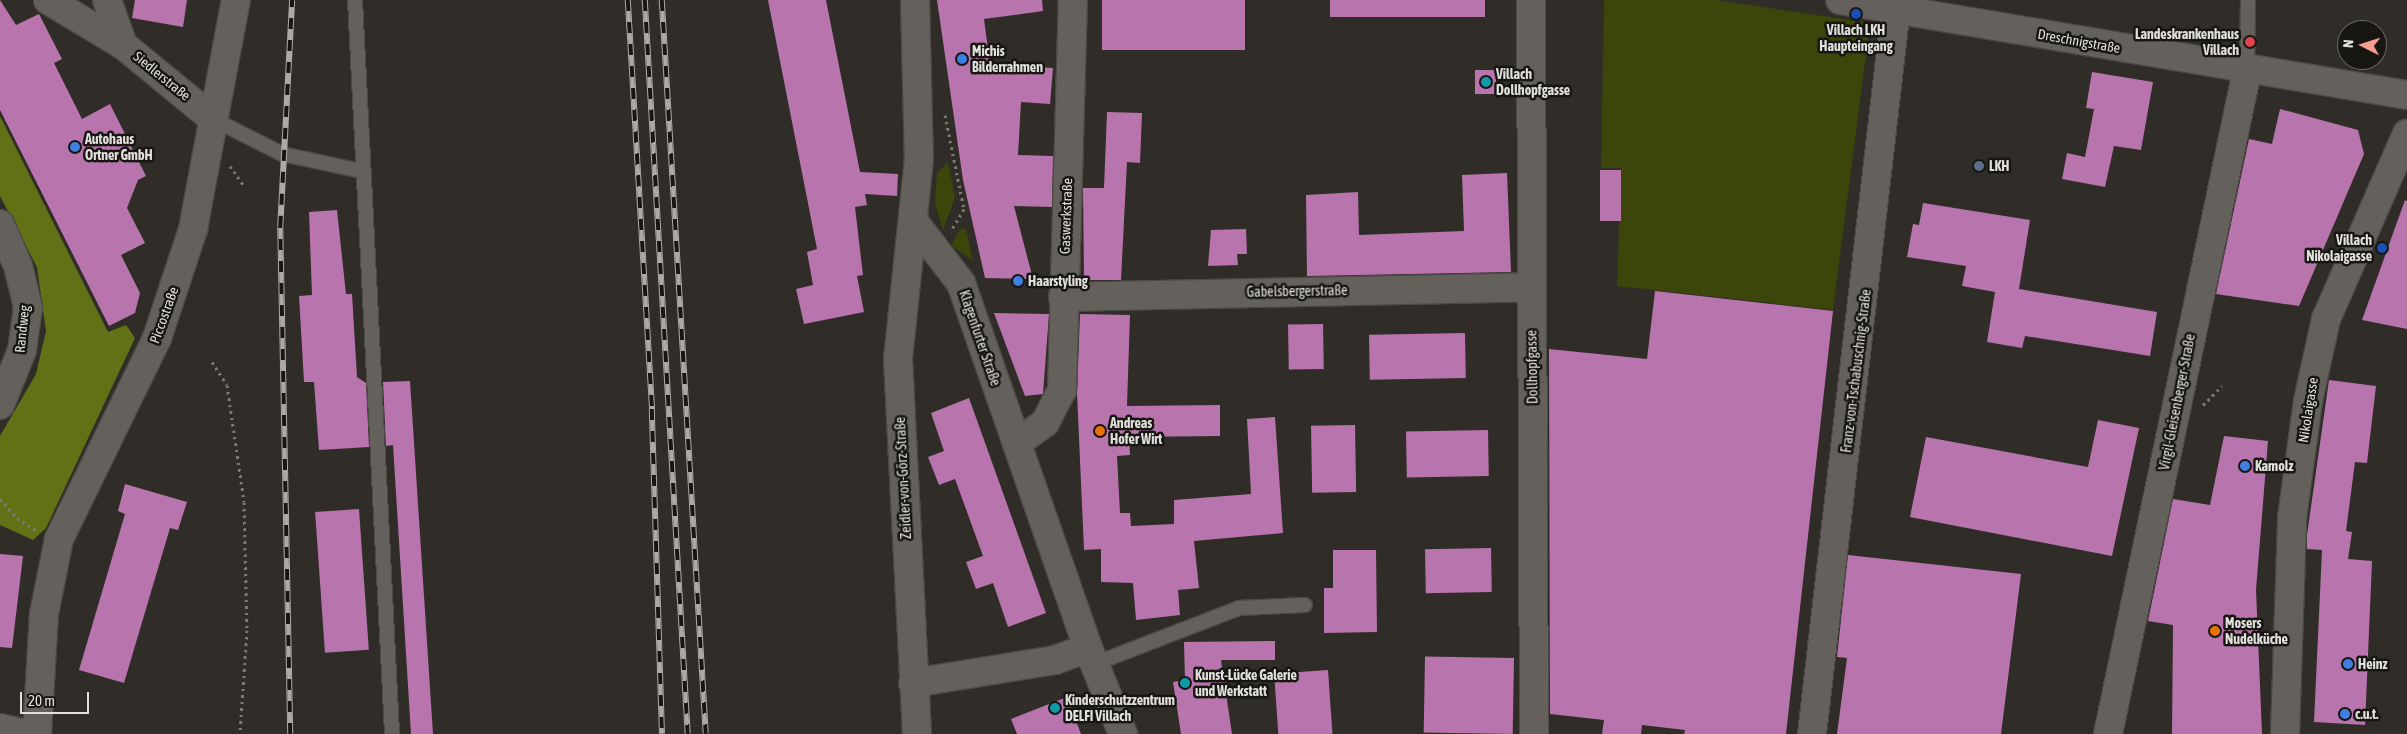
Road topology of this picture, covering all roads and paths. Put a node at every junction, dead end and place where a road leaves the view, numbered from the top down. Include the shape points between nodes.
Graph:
1 (48, 0) edge
2 (107, 0) edge
3 (236, 0) edge
4 (356, 0) edge
5 (915, 0) edge
6 (1073, 0) edge
7 (1531, 0) edge
8 (1840, 0) edge
9 (2248, 0) edge
10 (1886, 5) edge
11 (123, 45) junction
12 (2247, 71) junction
13 (2407, 94) edge
14 (944, 110) dead end
15 (213, 119) junction
16 (2407, 134) edge
17 (225, 159) dead end
18 (361, 171) junction
19 (244, 186) dead end
20 (914, 222) junction
21 (0, 224) edge
22 (948, 236) dead end
23 (1531, 287) junction
24 (1063, 297) junction
25 (212, 362) dead end
26 (2222, 386) dead end
27 (0, 405) edge
28 (2199, 408) dead end
29 (1017, 443) junction
30 (0, 499) edge
31 (46, 536) dead end
32 (1305, 605) dead end
33 (1091, 656) junction
34 (912, 683) junction
35 (1814, 723) edge
36 (0, 728) edge
37 (26, 734) edge
38 (37, 734) edge
39 (240, 734) edge
40 (392, 734) edge
41 (916, 734) edge
42 (1123, 734) edge
43 (1534, 734) edge
44 (2108, 734) edge
45 (2285, 734) edge

1 - 11 street
2 - 11 street, Siedlerstraße
3 - 15 street, Piccostraße
4 - 18 lane
5 - 20 street via 920,96
6 - 24 street, Gaswerkstraße
7 - 23 street, Dollhopfgasse
8 - 10 street, Dreschnigstraße
9 - 12 lane
10 - 12 street, Dreschnigstraße
10 - 35 street, Franz-von-Tschabuschnig-Straße
11 - 15 street, Siedlerstraße
12 - 13 street, Dreschnigstraße
12 - 44 street, Virgil-Gleisenberger-Straße
14 - 22 path via 964,209
15 - 18 lane via 282,154
15 - 38 street, Piccostraße via 194,229 157,338 58,538 44,614
16 - 45 street, Nikolaigasse via 2326,319 2308,401 2292,518
17 - 19 path
18 - 40 lane
20 - 29 street, Klagenfurter Straße via 961,283
20 - 34 street, Zeidler-von-Görz-Straße via 902,286 898,359
21 - 27 street, Randweg via 18,266 28,307 22,350
23 - 24 street, Gabelsbergerstraße
23 - 43 street, Dollhopfgasse
24 - 29 street, Gaswerkstraße via 1062,390 1045,423
25 - 39 path via 227,385 244,502 247,630
26 - 28 path
29 - 33 street, Klagenfurter Straße
30 - 31 path via 17,518
32 - 33 lane via 1239,608
33 - 34 street
33 - 42 street, Klagenfurter Straße
34 - 41 street, Zeidler-von-Görz-Straße
36 - 37 street

